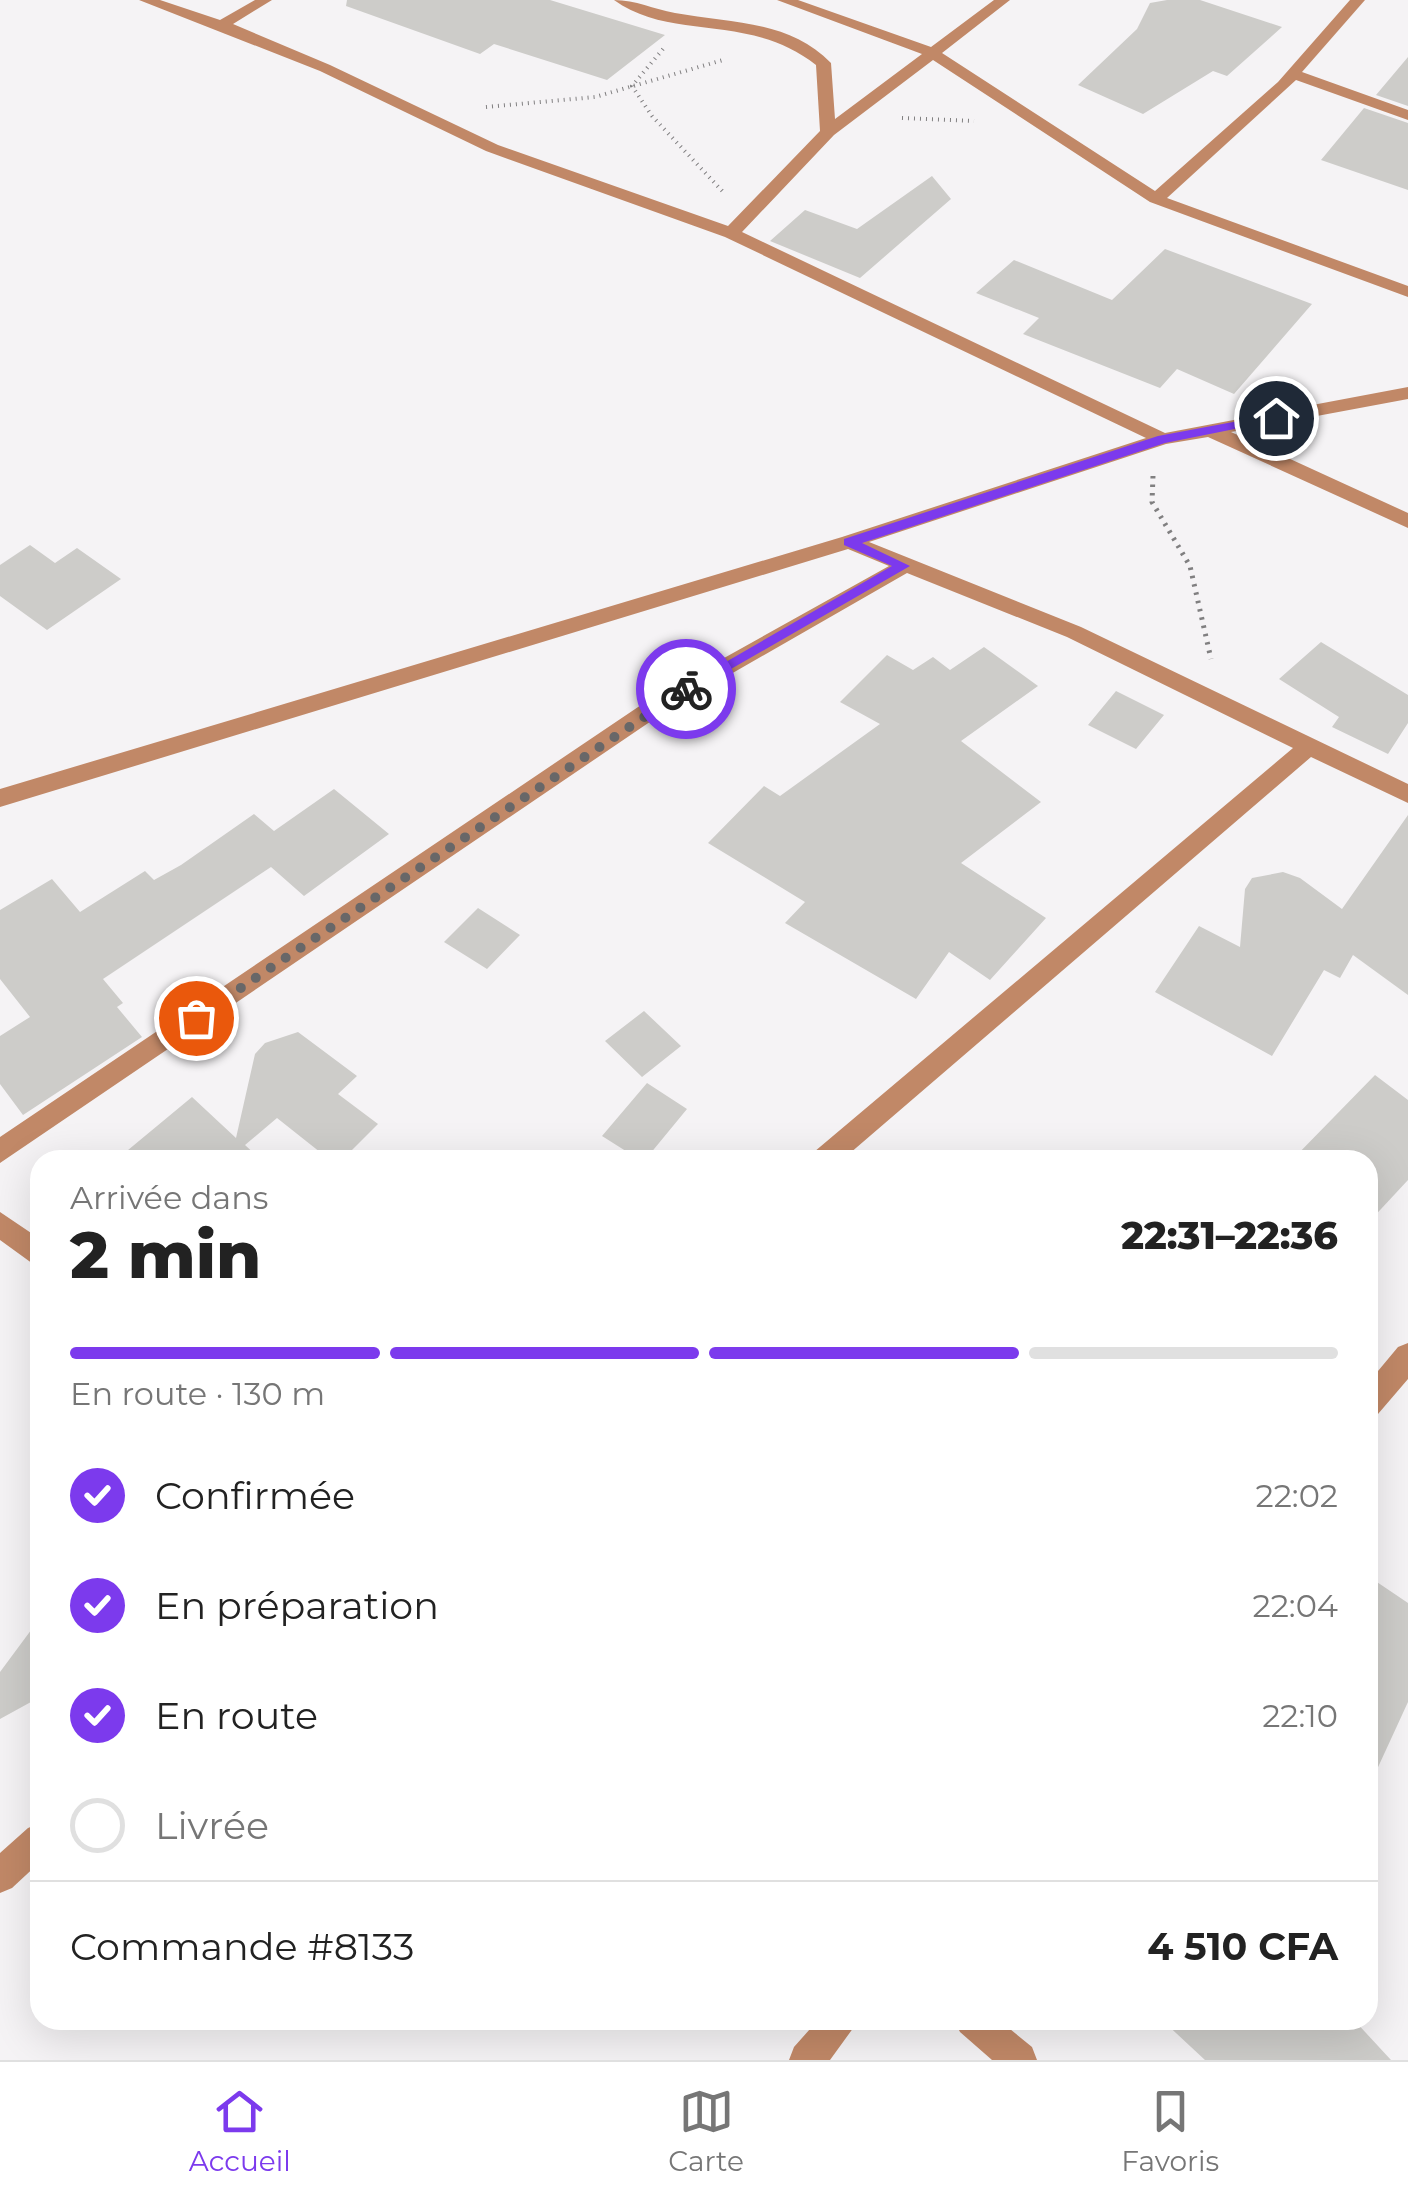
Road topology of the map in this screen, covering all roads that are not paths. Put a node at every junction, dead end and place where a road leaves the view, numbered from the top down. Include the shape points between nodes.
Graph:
1 (146, 0) edge
2 (265, 0) edge
3 (621, 0) edge
4 (784, 0) edge
5 (1003, 0) edge
6 (1358, 0) edge
7 (222, 25) junction
8 (932, 53) junction
9 (1293, 74) junction
10 (1408, 115) edge
11 (828, 132) junction
12 (1156, 199) junction
13 (737, 226) junction
14 (1408, 292) edge
15 (1408, 392) edge
16 (1210, 430) junction
17 (1163, 439) junction
18 (1408, 522) edge
19 (849, 542) junction
20 (904, 566) junction
21 (1308, 747) junction
22 (1408, 794) edge
23 (0, 798) edge
24 (835, 1150) edge
25 (0, 1151) edge
26 (0, 1224) edge
27 (30, 1248) edge
28 (1408, 1357) edge
29 (1378, 1392) edge
30 (30, 1849) edge
31 (0, 1876) edge
32 (832, 2030) edge
33 (984, 2030) edge
34 (807, 2060) edge
35 (1019, 2060) edge

1 - 7 street
2 - 7 street
3 - 11 street via 665,16 766,28 802,43 823,63
4 - 8 street
5 - 8 street
6 - 9 street
7 - 13 street via 492,148
8 - 11 street
8 - 12 street
9 - 10 street
9 - 12 street
11 - 13 street
12 - 14 street
13 - 17 street
15 - 16 street
16 - 17 street
16 - 18 street
17 - 19 street
19 - 20 street
19 - 23 street
20 - 21 street via 1074,632
20 - 25 street via 655,707
21 - 22 street
21 - 24 street
26 - 27 street
28 - 29 street
30 - 31 street
32 - 34 street
33 - 35 street

